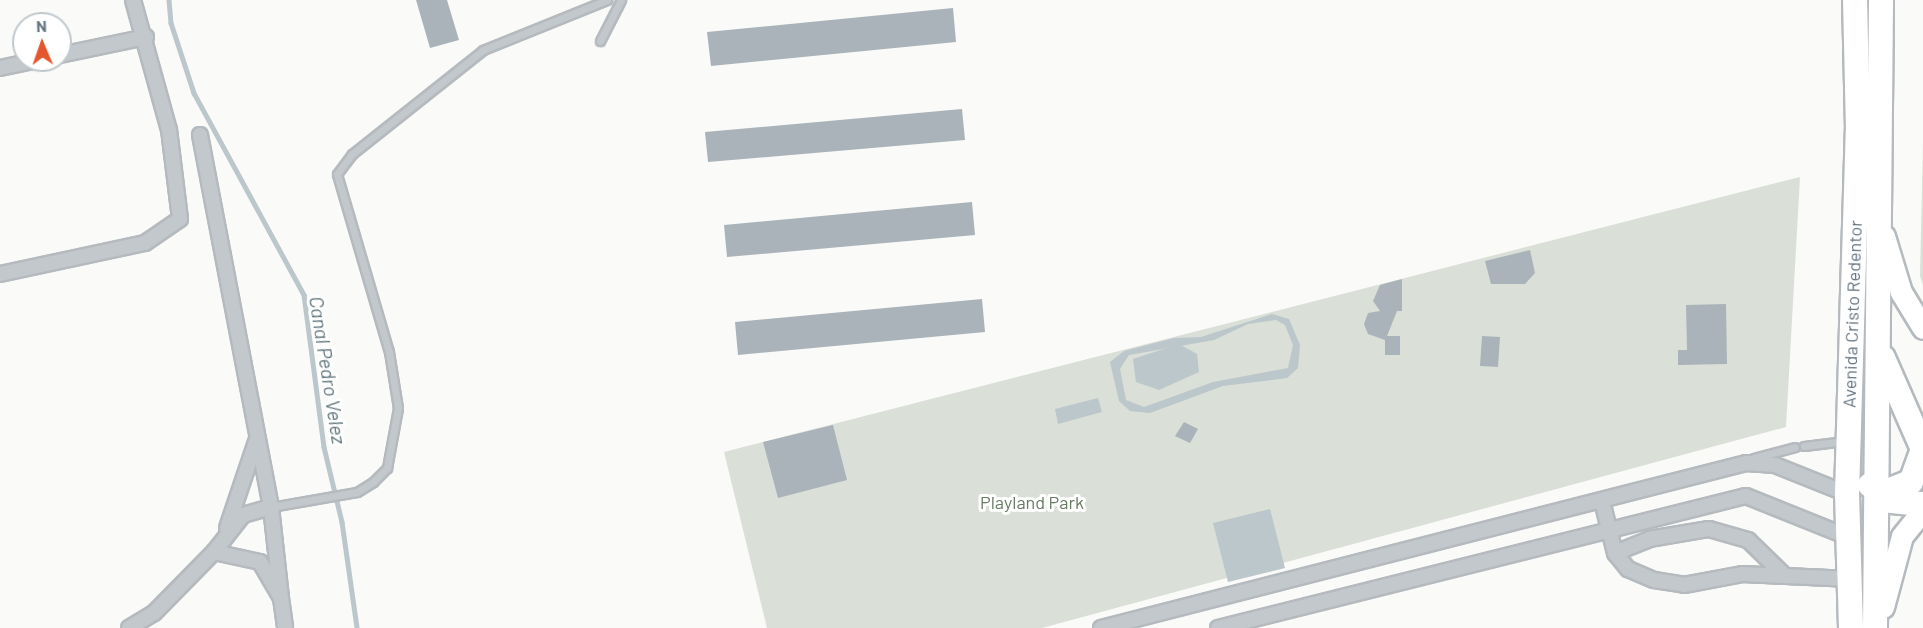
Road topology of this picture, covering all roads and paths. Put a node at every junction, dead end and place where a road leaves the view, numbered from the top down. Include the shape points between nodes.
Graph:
1 (133, 0) edge
2 (608, 0) edge
3 (621, 0) edge
4 (1855, 0) edge
5 (1881, 0) edge
6 (146, 37) junction
7 (600, 41) dead end
8 (72, 52) edge
9 (200, 135) dead end
10 (1879, 215) junction
11 (0, 274) edge
12 (1923, 328) edge
13 (1852, 329) junction
14 (1879, 335) junction
15 (257, 437) junction
16 (1849, 440) junction
17 (1804, 446) dead end
18 (1795, 447) dead end
19 (1923, 449) edge
20 (1745, 458) dead end
21 (1847, 494) junction
22 (1878, 495) junction
23 (1602, 501) junction
24 (1923, 504) edge
25 (271, 507) junction
26 (1923, 510) edge
27 (227, 528) junction
28 (1607, 529) junction
29 (1848, 537) junction
30 (214, 552) junction
31 (1616, 553) junction
32 (1784, 575) junction
33 (1851, 579) junction
34 (281, 598) junction
35 (1875, 599) junction
36 (154, 613) junction
37 (129, 628) edge
38 (154, 628) edge
39 (285, 628) edge
40 (1101, 628) edge
41 (1218, 628) edge
42 (1860, 628) edge

1 - 6 street
2 - 25 lane via 483,50 352,154 337,174 389,352 398,408 387,468 357,492
3 - 7 lane
4 - 13 highway, Avenida Cristo Redentor via 1858,130
5 - 10 highway, Avenida Cristo Redentor
6 - 8 street
6 - 11 street via 169,130 180,219 145,243
9 - 15 street
10 - 12 main road via 1893,272
10 - 14 highway, Avenida Cristo Redentor
13 - 16 highway, Avenida Cristo Redentor
13 - 22 highway via 1860,362 1861,464
14 - 19 highway via 1885,365
14 - 22 highway, Avenida Cristo Redentor
15 - 25 street
15 - 27 street
16 - 17 lane
16 - 21 highway, Avenida Cristo Redentor
18 - 20 lane
19 - 22 highway via 1911,482
21 - 23 street via 1775,465 1746,463
21 - 29 highway, Avenida Cristo Redentor
21 - 35 highway via 1867,494
22 - 24 highway via 1900,504
22 - 35 highway, Avenida Cristo Redentor
23 - 28 street
23 - 40 street
25 - 27 street via 243,514
25 - 34 street
26 - 42 main road via 1897,547
27 - 30 street
28 - 29 street via 1746,496
28 - 31 street
28 - 41 street
29 - 33 highway, Avenida Cristo Redentor
30 - 34 street via 260,562
30 - 36 street
31 - 32 street via 1628,569 1684,585 1742,574
31 - 32 street via 1649,538 1709,529 1748,540
32 - 33 street
33 - 42 highway, Avenida Cristo Redentor
34 - 39 street
35 - 42 highway, Avenida Cristo Redentor
36 - 37 street
36 - 38 street

